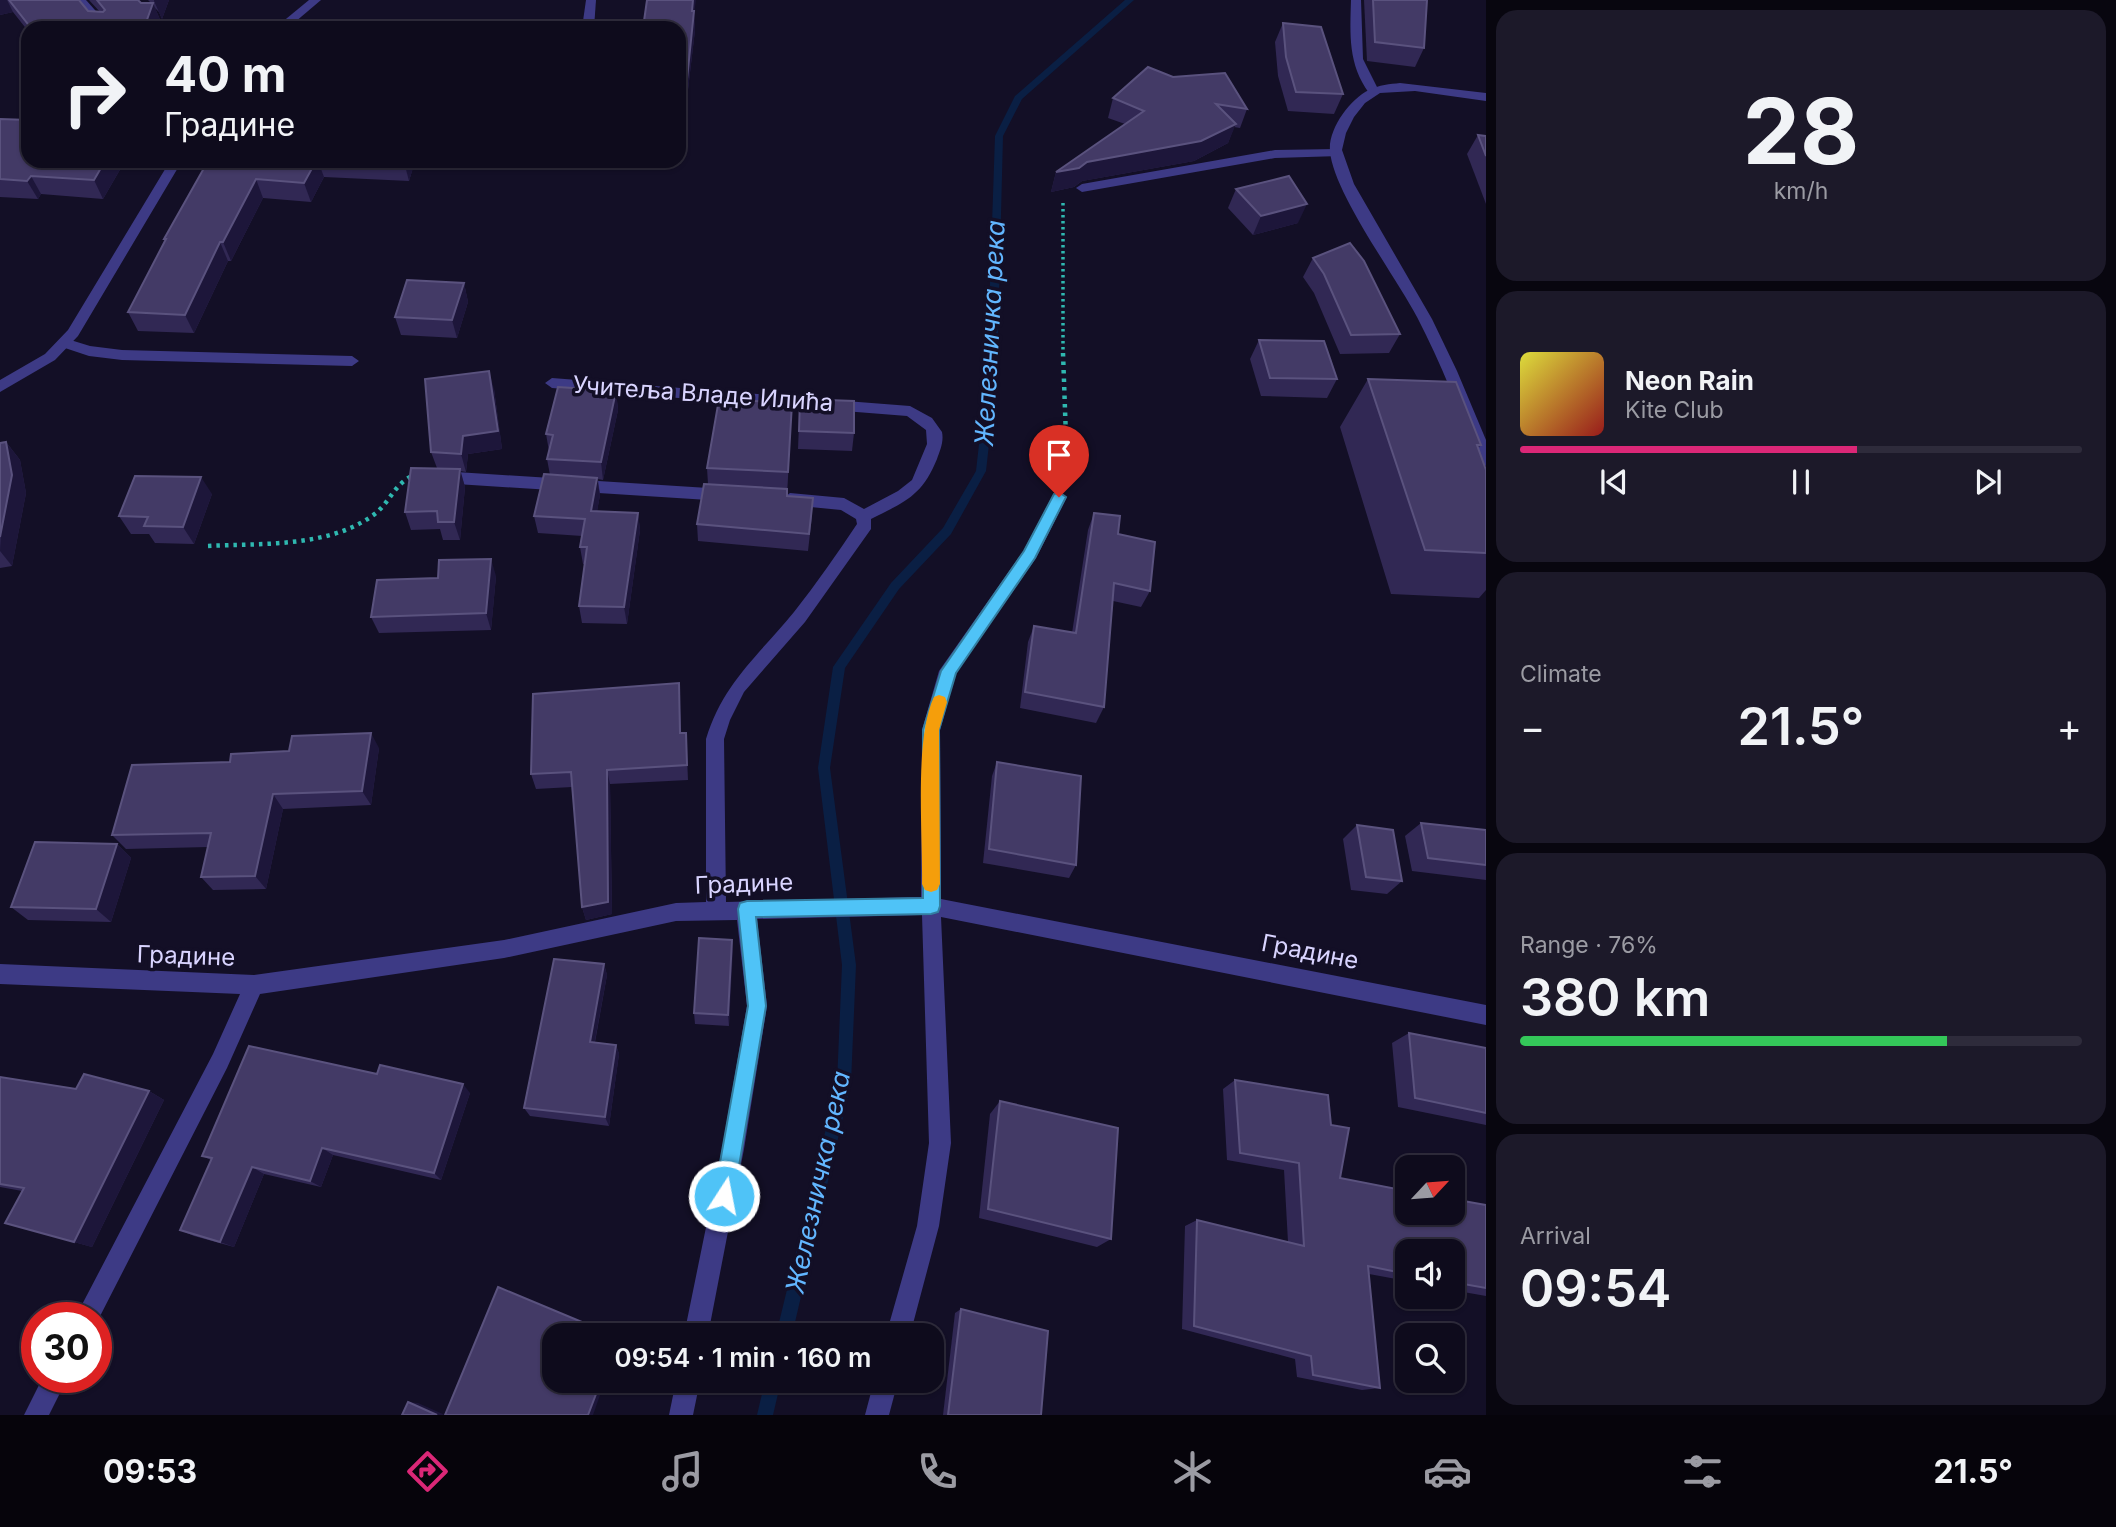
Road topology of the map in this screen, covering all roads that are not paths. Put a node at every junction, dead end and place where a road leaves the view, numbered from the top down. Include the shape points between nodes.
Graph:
1 (80, 0) edge
2 (316, 0) edge
3 (592, 0) edge
4 (1356, 0) edge
5 (99, 21) edge
6 (290, 21) edge
7 (589, 21) edge
8 (1373, 91) junction
9 (1486, 97) edge
10 (1336, 153) junction
11 (172, 168) edge
12 (1082, 188) edge
13 (64, 343) junction
14 (352, 361) dead end
15 (552, 383) dead end
16 (0, 387) edge
17 (1486, 460) edge
18 (415, 475) edge
19 (744, 496) edge
20 (1059, 497) road end
21 (771, 498) edge
22 (863, 516) junction
23 (931, 906) junction
24 (747, 909) junction
25 (716, 910) junction
26 (0, 974) edge
27 (254, 985) junction
28 (1486, 1015) edge
29 (95, 1302) edge
30 (698, 1323) edge
31 (901, 1323) edge
32 (48, 1393) edge
33 (686, 1393) edge
34 (883, 1393) edge
35 (36, 1415) edge
36 (681, 1415) edge
37 (877, 1415) edge

1 - 5 street
2 - 6 street
3 - 7 street
4 - 8 street via 1356,60
8 - 9 street via 1408,87
8 - 10 street via 1338,133
10 - 12 street via 1275,154
10 - 17 street via 1348,184 1424,318
11 - 13 street
13 - 14 street via 122,355
13 - 16 street via 33,369
15 - 22 street, Учитеља Владе Илића via 910,411 925,419 937,442 925,471 915,486
18 - 19 street
20 - 23 street via 1030,554 948,671 931,730
21 - 22 street via 844,503
22 - 25 street via 865,525 860,532 798,618 740,682 720,715 715,739
23 - 24 street, Градине
23 - 28 street, Градине
23 - 31 street via 940,1143 928,1226
24 - 25 street, Градине
24 - 30 street via 757,1006
25 - 27 street, Градине via 676,912 505,949
26 - 27 street, Градине
27 - 29 street via 220,1061
32 - 35 street
33 - 36 street
34 - 37 street

